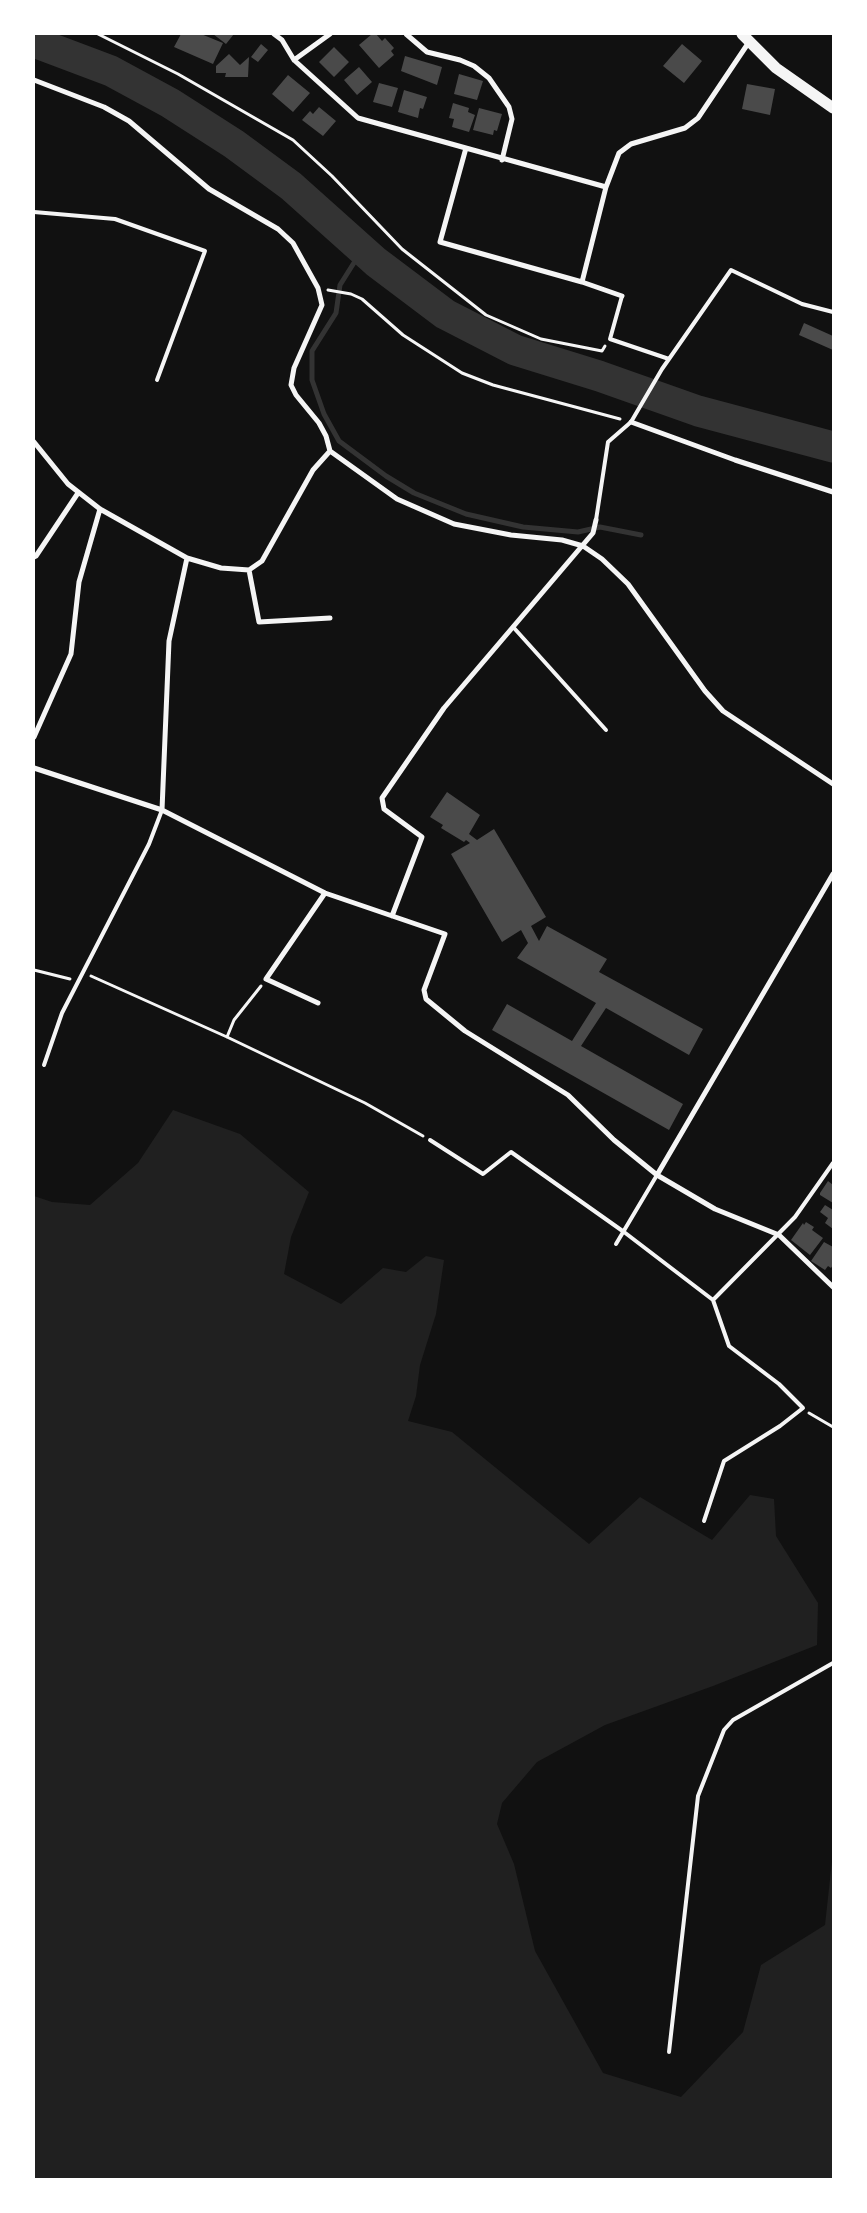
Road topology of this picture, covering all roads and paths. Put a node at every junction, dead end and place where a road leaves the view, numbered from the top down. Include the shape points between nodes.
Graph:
1 (98, 34) edge
2 (274, 34) edge
3 (330, 34) edge
4 (406, 34) edge
5 (746, 38) edge
6 (294, 60) junction
7 (34, 80) edge
8 (833, 108) edge
9 (466, 148) junction
10 (502, 160) junction
11 (606, 187) junction
12 (34, 212) edge
13 (582, 282) junction
14 (343, 292) dead end
15 (622, 296) joint
16 (833, 312) edge
17 (610, 339) junction
18 (669, 359) junction
19 (157, 380) dead end
20 (632, 420) junction
21 (34, 442) edge
22 (330, 451) junction
23 (833, 492) edge
24 (78, 493) junction
25 (100, 509) junction
26 (596, 520) joint
27 (583, 546) junction
28 (34, 557) edge
29 (187, 558) junction
30 (249, 570) junction
31 (330, 618) dead end
32 (514, 628) junction
33 (606, 730) dead end
34 (34, 738) edge
35 (34, 768) edge
36 (833, 784) edge
37 (162, 810) junction
38 (833, 874) edge
39 (325, 893) junction
40 (392, 916) junction
41 (34, 970) edge
42 (84, 973) junction
43 (266, 979) junction
44 (78, 982) junction
45 (318, 1003) dead end
46 (227, 1037) junction
47 (44, 1065) dead end
48 (430, 1140) joint
49 (833, 1162) edge
50 (657, 1175) junction
51 (624, 1232) junction
52 (778, 1235) junction
53 (616, 1244) dead end
54 (833, 1287) edge
55 (713, 1300) junction
56 (820, 1420) dead end
57 (833, 1427) edge
58 (704, 1521) dead end
59 (833, 1663) edge
60 (669, 2052) dead end

1 - 17 path via 178,74 293,140 402,249 486,315 540,339 602,351
2 - 6 street via 282,40
3 - 6 street
4 - 10 street via 427,52 460,60 489,78 509,108 512,119
5 - 8 main road via 776,68
5 - 11 street via 698,118 685,128 631,144 619,153
6 - 9 street via 358,118
7 - 22 street via 104,107 129,121 209,189 278,229 293,243 318,288 322,305 290,384 323,430
9 - 10 street
9 - 13 street via 440,242
10 - 11 street
11 - 13 street
12 - 19 lane via 115,219 205,251
13 - 15 street
14 - 20 path via 362,299 403,335 462,373 493,385
15 - 17 lane
16 - 18 lane via 802,304 731,270
17 - 18 lane
18 - 20 lane
20 - 23 street via 735,460
20 - 26 lane via 608,442
21 - 24 street
22 - 27 street via 397,499 454,524
22 - 30 street via 313,470 262,561
24 - 25 street
24 - 28 street
25 - 29 street
25 - 34 street via 79,582 71,654
26 - 27 street via 593,533
27 - 32 street
27 - 36 street via 628,584 723,711
29 - 30 street via 221,568
29 - 37 street via 170,641
30 - 31 street via 259,622
32 - 33 lane
32 - 40 street via 444,708 382,798 384,809 422,837
35 - 37 street
37 - 39 street
37 - 42 lane via 149,844
38 - 50 street
39 - 40 street
39 - 43 street
40 - 50 street via 445,934 424,990 426,999 466,1031 568,1095 614,1140
41 - 44 path
42 - 44 lane
42 - 46 path
43 - 45 street
43 - 46 path via 234,1020
44 - 47 lane via 62,1013
46 - 48 path via 365,1103
48 - 51 lane via 483,1174 511,1152
49 - 52 lane via 795,1217
50 - 51 lane
50 - 52 street via 715,1209
51 - 53 lane
51 - 55 lane
52 - 54 street
52 - 55 lane
55 - 58 lane via 729,1346 779,1384 803,1408 724,1462
56 - 57 path
59 - 60 lane via 733,1720 724,1730 698,1796

